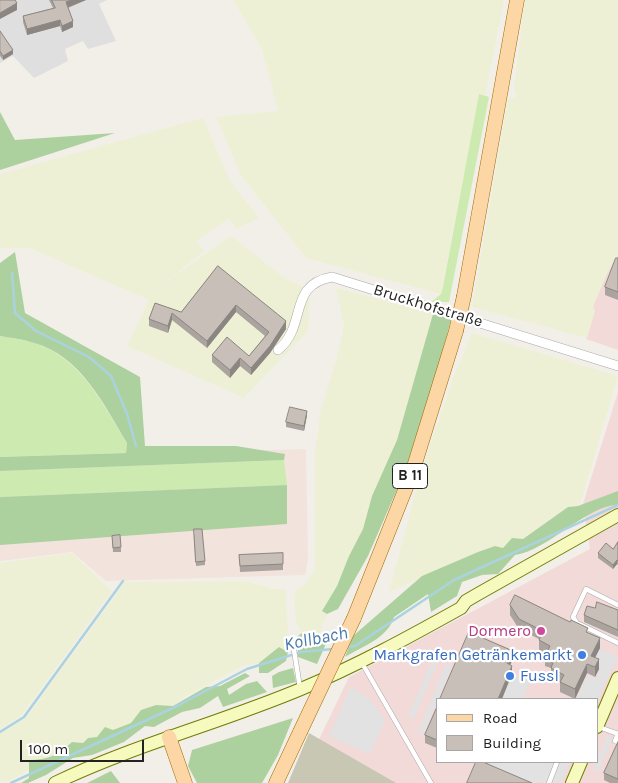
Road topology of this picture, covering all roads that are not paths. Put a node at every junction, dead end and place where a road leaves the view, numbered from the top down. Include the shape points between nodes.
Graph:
1 (517, 0) edge
2 (278, 350) dead end
3 (618, 366) edge
4 (618, 515) edge
5 (618, 522) edge
6 (618, 605) edge
7 (461, 608) junction
8 (618, 643) edge
9 (294, 650) dead end
10 (360, 661) junction
11 (618, 678) edge
12 (300, 689) junction
13 (598, 725) edge
14 (598, 727) edge
15 (168, 737) junction
16 (618, 742) edge
17 (557, 763) edge
18 (581, 763) edge
19 (55, 783) edge
20 (184, 783) edge
21 (276, 783) edge
22 (431, 783) edge
23 (549, 783) edge
24 (572, 783) edge

1 - 21 main road, B 11, bridge via 456,331 413,470 354,618
2 - 3 street, Bruckhofstraße via 293,331 305,290 319,279 332,277
4 - 7 street via 478,594
5 - 7 street via 498,592
6 - 8 lane via 586,589 573,616 577,623
7 - 10 street
9 - 12 lane
10 - 12 street
10 - 22 lane
11 - 13 street
12 - 15 street
14 - 16 lane via 618,734 615,741
15 - 19 street
15 - 20 main road
17 - 23 lane
18 - 24 street

